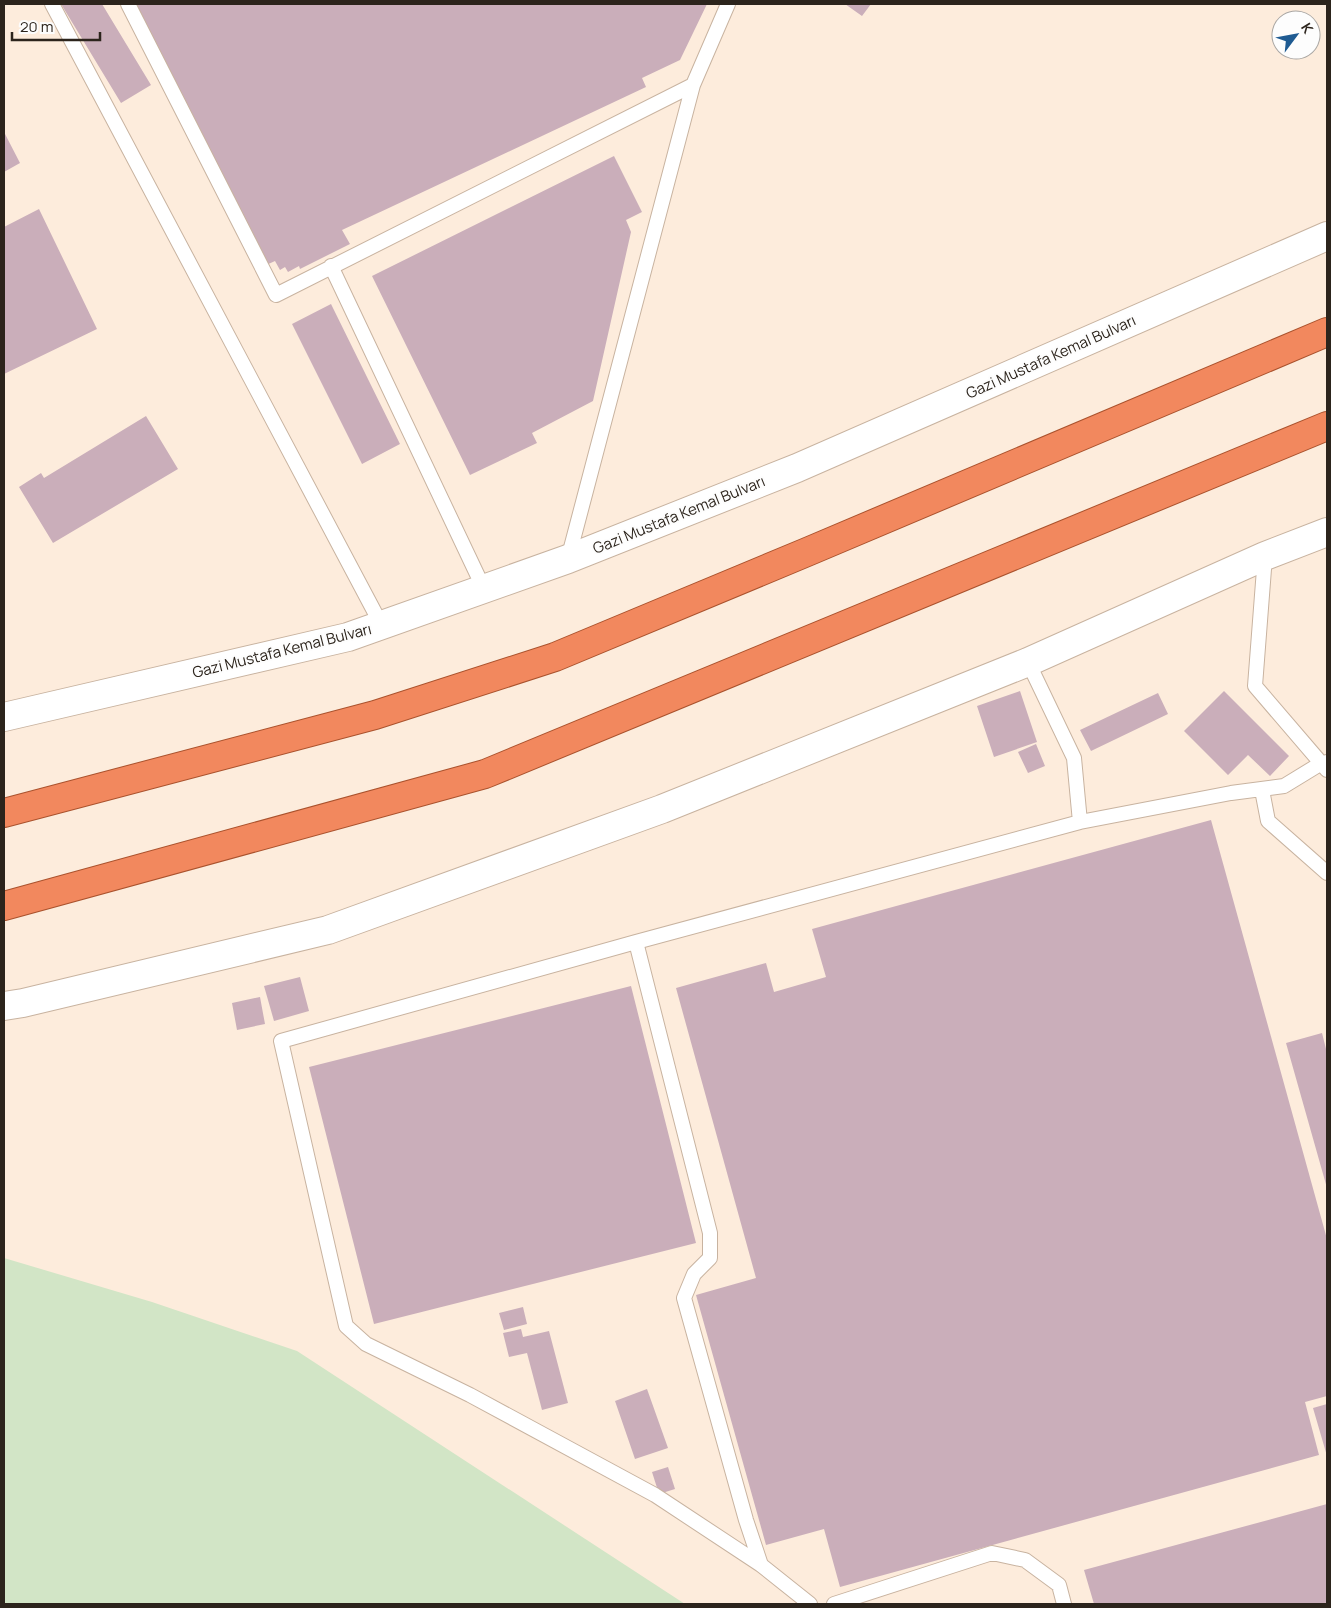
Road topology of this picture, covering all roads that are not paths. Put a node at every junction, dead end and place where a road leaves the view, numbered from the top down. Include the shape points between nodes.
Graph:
1 (52, 4) edge
2 (128, 4) edge
3 (728, 4) edge
4 (693, 85) junction
5 (1327, 236) edge
6 (331, 266) junction
7 (1327, 332) edge
8 (1327, 426) edge
9 (1327, 532) edge
10 (1265, 556) junction
11 (568, 559) junction
12 (484, 589) junction
13 (382, 626) junction
14 (1028, 662) junction
15 (4, 717) edge
16 (1325, 766) edge
17 (1262, 790) junction
18 (4, 813) edge
19 (1080, 822) junction
20 (1327, 873) edge
21 (4, 906) edge
22 (636, 942) junction
23 (4, 1006) edge
24 (761, 1566) junction
25 (810, 1604) edge
26 (834, 1604) edge
27 (1064, 1604) edge

1 - 13 lane
2 - 6 lane via 276,294
3 - 4 lane
4 - 6 lane
4 - 11 lane
5 - 11 street, Gazi Mustafa Kemal Bulvarı via 797,468
6 - 12 lane
7 - 18 highway via 555,657 375,715
8 - 21 highway via 485,774
9 - 10 street
10 - 14 street
10 - 16 lane via 1255,686
11 - 12 street, Gazi Mustafa Kemal Bulvarı
12 - 13 street, Gazi Mustafa Kemal Bulvarı
13 - 15 street, Gazi Mustafa Kemal Bulvarı via 348,637
14 - 19 lane via 1074,758
14 - 23 street via 662,809 328,930
16 - 17 lane via 1284,786
17 - 19 lane
17 - 20 lane via 1268,821
19 - 22 lane
22 - 24 lane via 710,1233 710,1258 694,1274 684,1298
22 - 24 lane via 281,1041 346,1326 366,1344 470,1395 656,1496
24 - 25 lane
26 - 27 lane via 992,1554 1024,1560 1058,1585

